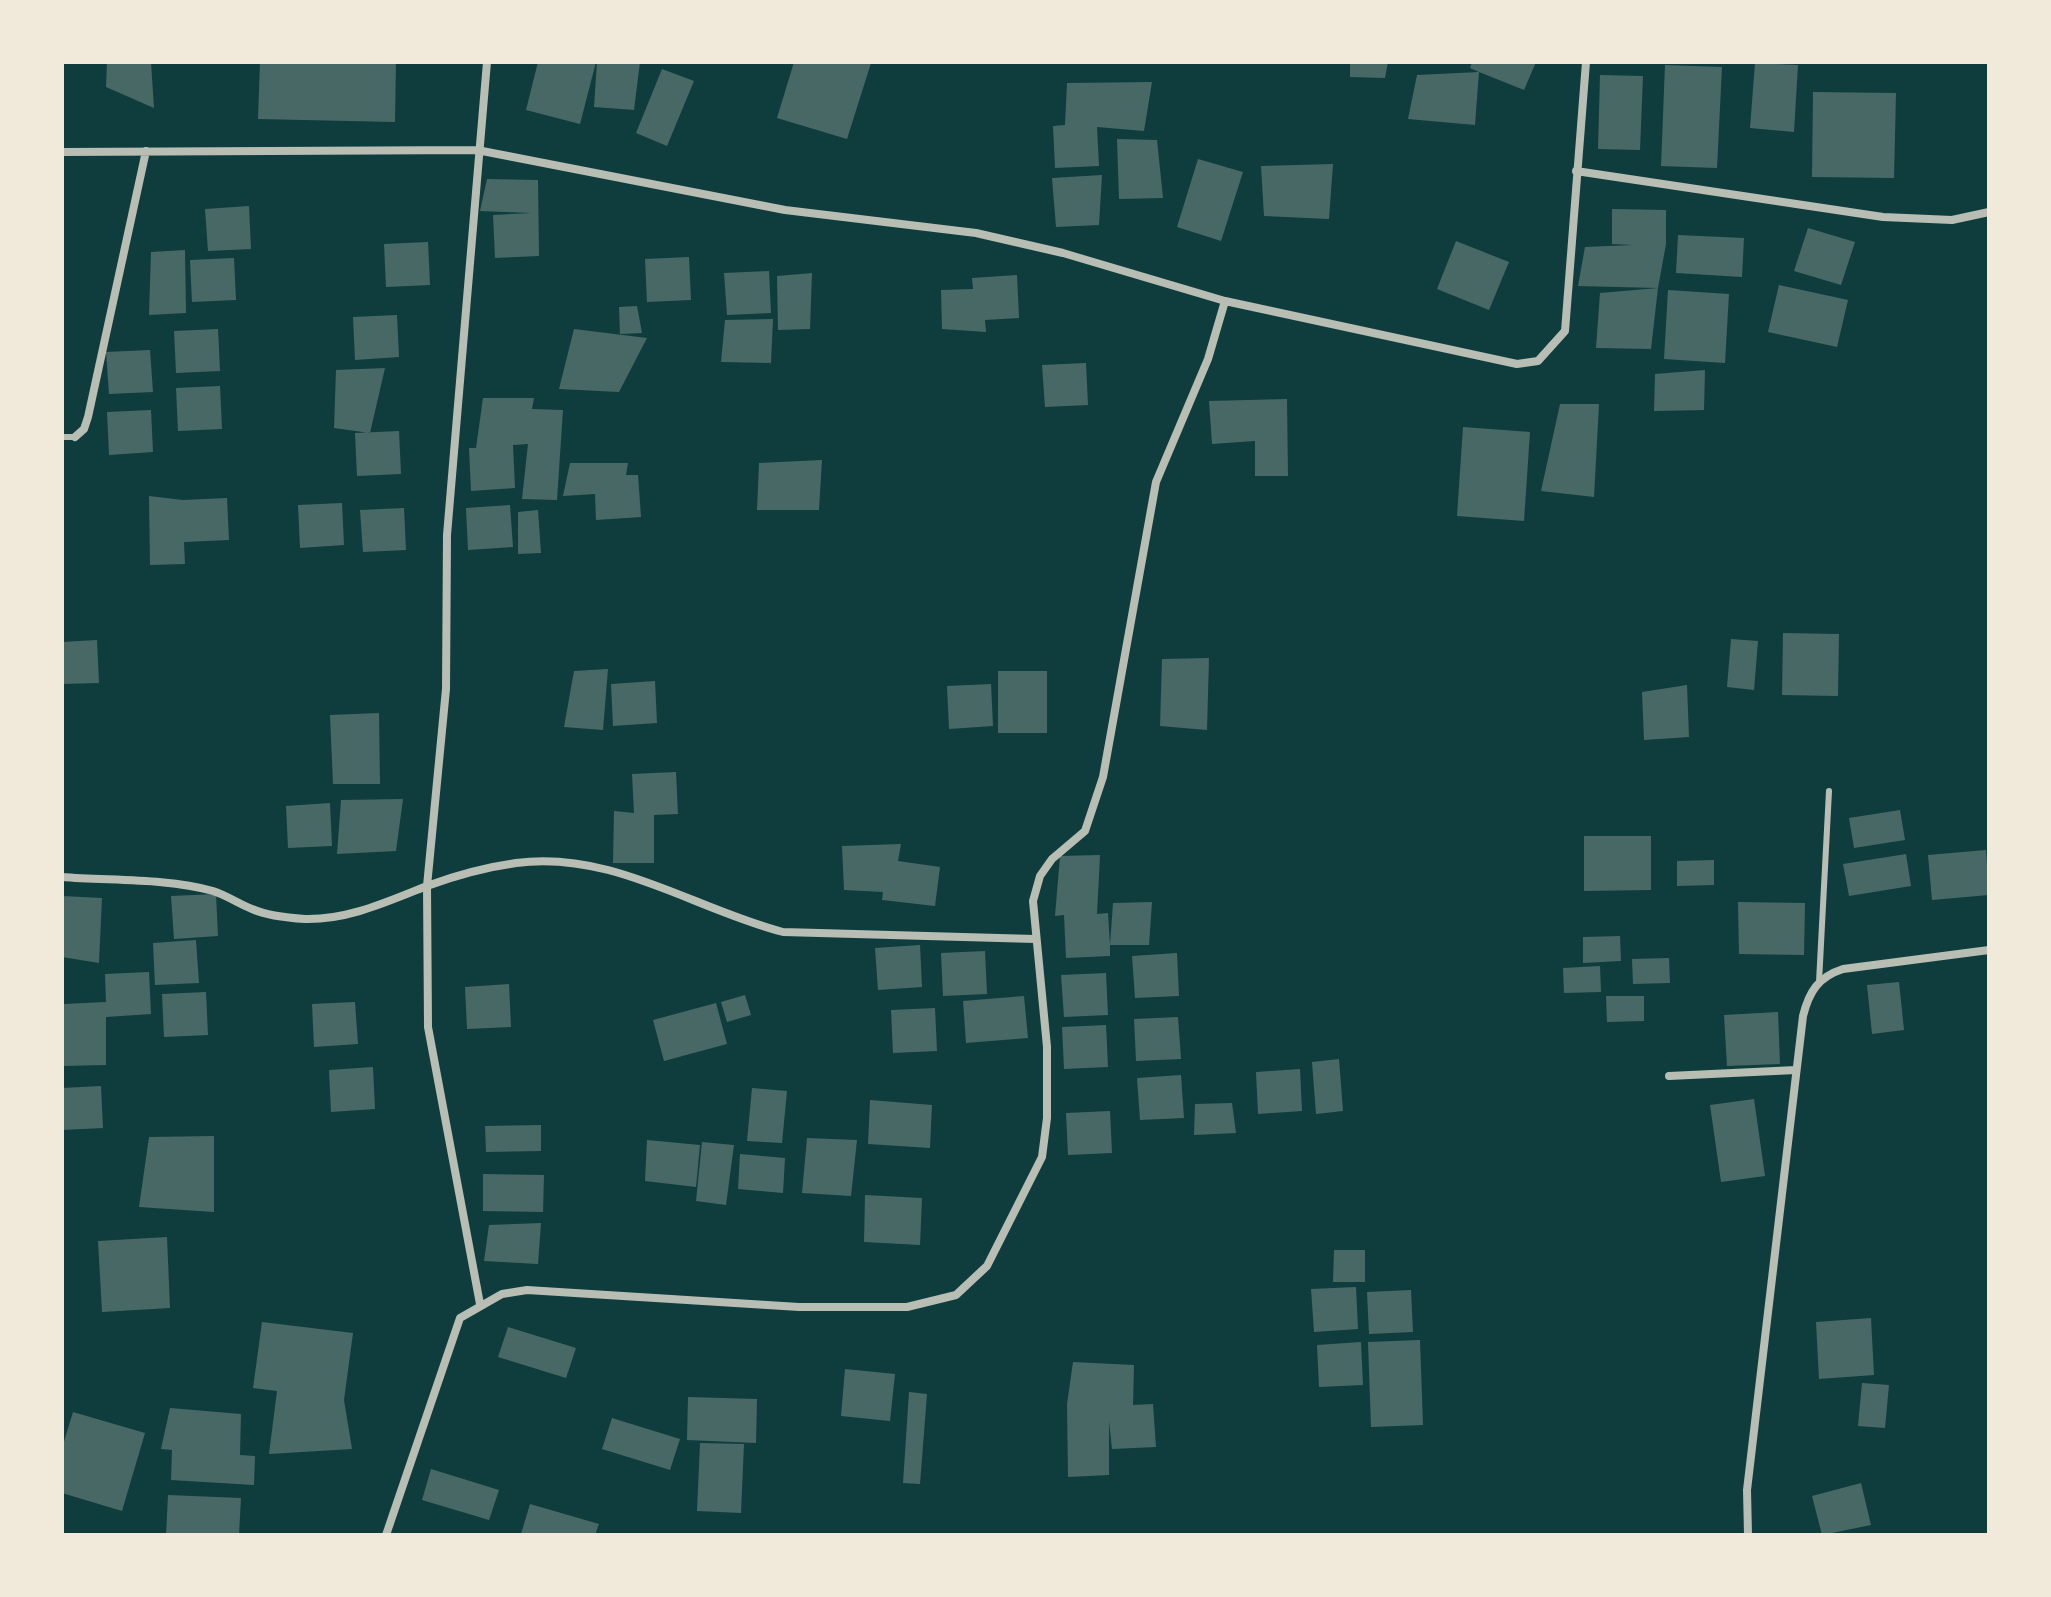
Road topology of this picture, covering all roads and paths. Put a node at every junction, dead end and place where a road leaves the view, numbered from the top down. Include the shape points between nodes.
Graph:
1 (487, 62) edge
2 (1586, 62) edge
3 (477, 150) junction
4 (146, 151) junction
5 (62, 152) edge
6 (1576, 171) junction
7 (1989, 212) edge
8 (1225, 301) junction
9 (62, 437) edge
10 (75, 437) joint
11 (1829, 791) dead end
12 (62, 877) edge
13 (427, 886) junction
14 (1035, 939) junction
15 (1989, 950) edge
16 (1819, 982) junction
17 (1796, 1070) junction
18 (1669, 1076) dead end
19 (480, 1304) junction
20 (386, 1535) edge
21 (1748, 1535) edge

1 - 3 street
2 - 6 street
3 - 4 street
3 - 8 street via 785,210 976,233
3 - 13 street via 447,535 446,689
4 - 5 street
4 - 10 street via 88,417
6 - 7 street via 1883,217 1952,220
6 - 8 street via 1565,331 1538,361 1517,364
8 - 14 street via 1208,359 1156,482 1092,817 1085,831 1040,876 1033,901
9 - 10 lane
11 - 16 lane
12 - 13 street via 186,886 216,892 255,911 306,919 349,914
13 - 14 street via 514,863 549,861 592,865 642,879 744,922 783,932
13 - 19 street via 428,1027
14 - 19 street via 1047,1047 1042,1157 987,1266 956,1295 907,1307 799,1307 527,1290
15 - 16 street via 1843,969
16 - 17 street via 1803,1016
17 - 18 street
17 - 21 street via 1747,1490
19 - 20 street via 460,1318

